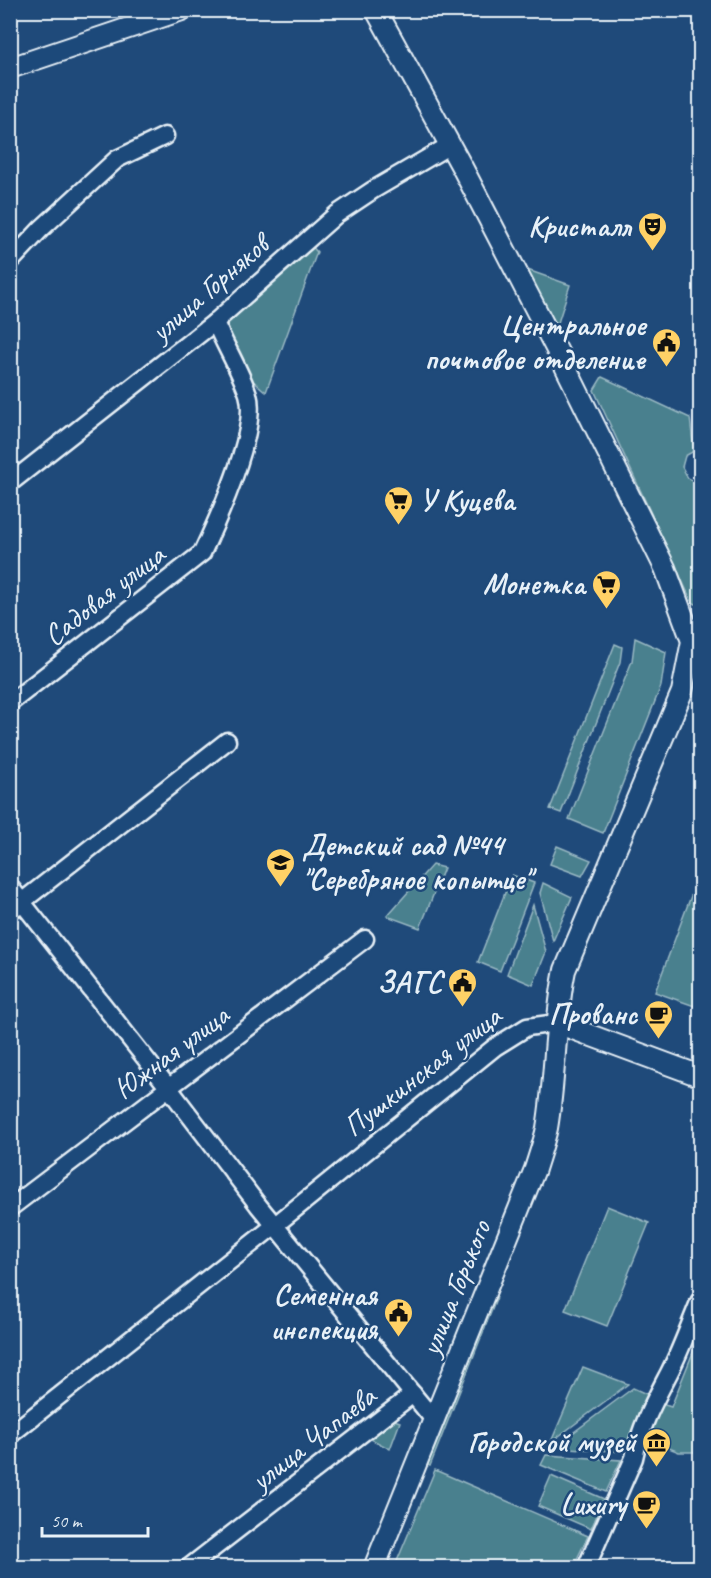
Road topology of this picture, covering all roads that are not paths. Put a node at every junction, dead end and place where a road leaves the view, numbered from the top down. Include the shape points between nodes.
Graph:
1 (182, 10) edge
2 (376, 10) edge
3 (10, 68) edge
4 (165, 136) dead end
5 (450, 145) junction
6 (10, 262) edge
7 (215, 322) junction
8 (10, 483) edge
9 (696, 636) edge
10 (10, 703) edge
11 (227, 741) dead end
12 (10, 887) edge
13 (16, 906) edge
14 (365, 939) dead end
15 (557, 1023) junction
16 (700, 1076) edge
17 (168, 1088) junction
18 (10, 1208) edge
19 (274, 1226) junction
20 (700, 1300) edge
21 (413, 1394) junction
22 (434, 1420) junction
23 (10, 1435) edge
24 (380, 1566) edge
25 (188, 1568) edge
26 (586, 1568) edge

1 - 3 street
2 - 5 street
4 - 6 street via 117,159
5 - 7 street, улица Горняков via 337,214
5 - 9 street via 557,350
7 - 8 street, улица Горняков
7 - 10 street, Садовая улица via 248,396 249,420 218,521 202,553
9 - 15 street via 682,692 565,970
11 - 13 street
12 - 13 street
13 - 17 street
14 - 17 street, Южная улица
15 - 16 street
15 - 19 street, Пушкинская улица via 527,1027 495,1047
15 - 22 street, улица Горького via 552,1093 535,1169
17 - 18 street, Южная улица
17 - 19 street
19 - 21 street
19 - 23 street, Пушкинская улица
20 - 26 street
21 - 22 street
21 - 25 street, улица Чапаева
22 - 24 street, улица Горького

